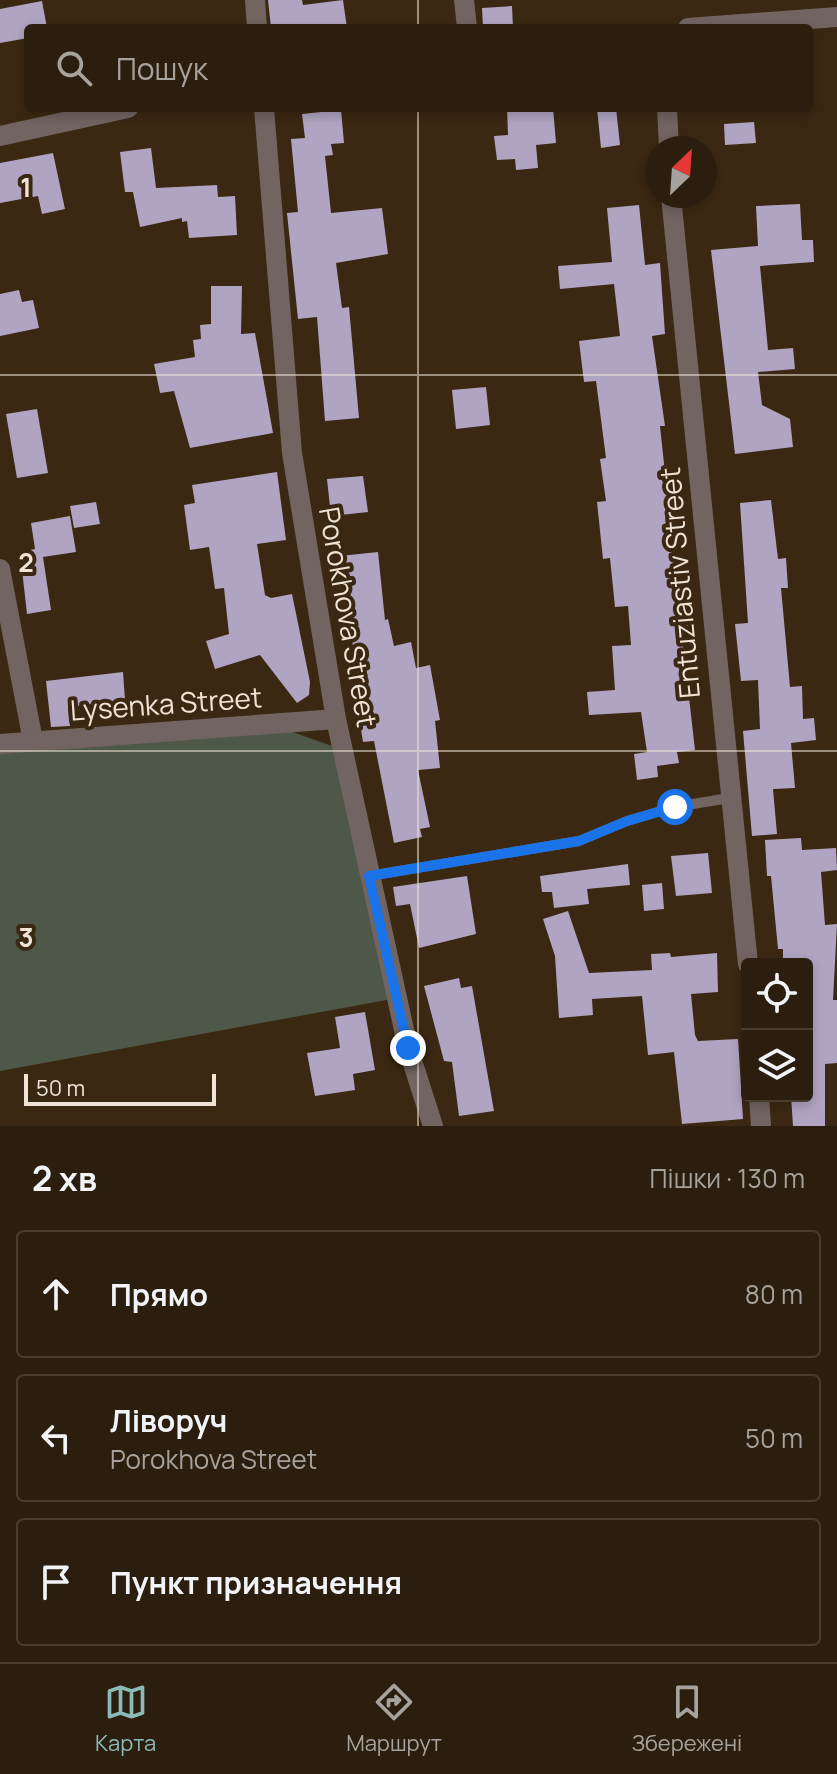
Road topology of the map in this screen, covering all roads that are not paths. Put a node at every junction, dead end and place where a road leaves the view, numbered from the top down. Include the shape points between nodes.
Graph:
1 (255, 0) edge
2 (464, 0) edge
3 (837, 17) edge
4 (257, 24) edge
5 (467, 24) edge
6 (742, 24) edge
7 (110, 112) edge
8 (264, 112) edge
9 (667, 112) edge
10 (0, 136) edge
11 (668, 136) edge
12 (672, 208) edge
13 (0, 569) edge
14 (336, 719) junction
15 (33, 741) junction
16 (0, 744) edge
17 (729, 798) junction
18 (369, 876) junction
19 (747, 958) edge
20 (759, 1102) edge
21 (433, 1126) edge
22 (761, 1126) edge

1 - 4 street
2 - 5 street
3 - 6 street
7 - 10 street
8 - 14 street, Porokhova Street via 292,453
9 - 11 street
12 - 17 street, Entuziastiv Street
13 - 15 street
14 - 15 street, Lysenka Street
14 - 18 street, Porokhova Street
15 - 16 street, Lysenka Street
17 - 18 lane via 663,811 579,841
17 - 19 street, Entuziastiv Street
18 - 21 street, Porokhova Street via 408,1048
20 - 22 street

